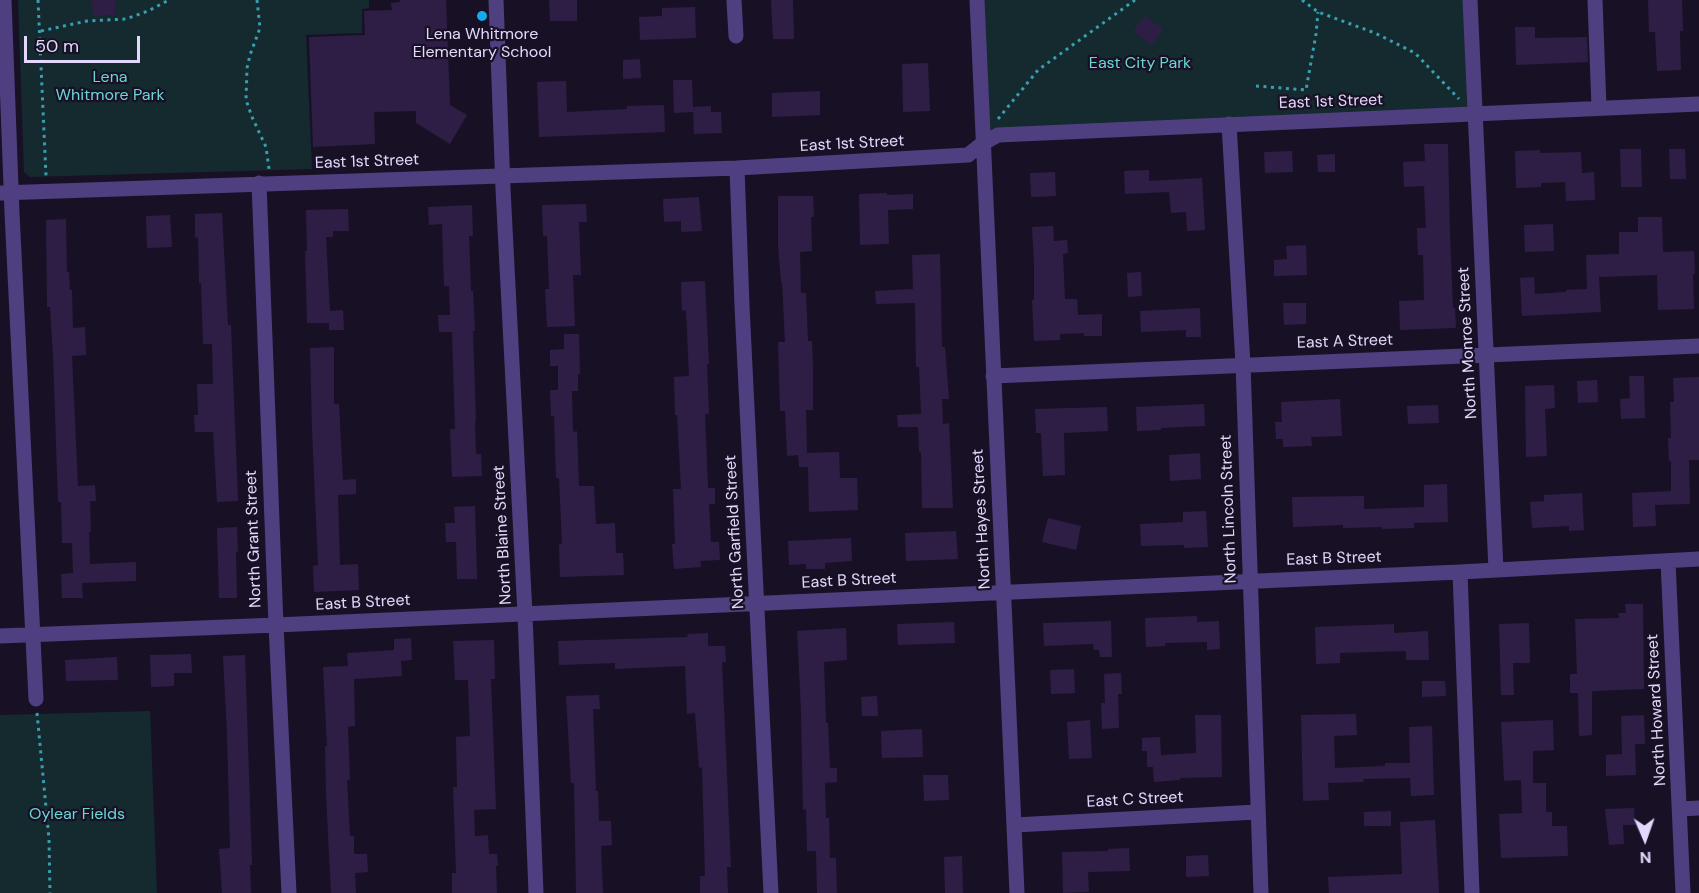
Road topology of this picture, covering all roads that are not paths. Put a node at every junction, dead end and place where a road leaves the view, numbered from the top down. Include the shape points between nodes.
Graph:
1 (4, 0) edge
2 (496, 0) edge
3 (734, 0) edge
4 (976, 0) edge
5 (1470, 0) edge
6 (1595, 0) edge
7 (736, 36) dead end
8 (1699, 104) edge
9 (1599, 108) junction
10 (1476, 115) junction
11 (1229, 124) junction
12 (982, 144) junction
13 (737, 168) junction
14 (503, 176) junction
15 (259, 183) junction
16 (6, 192) edge
17 (1699, 346) edge
18 (1486, 355) junction
19 (1243, 364) junction
20 (993, 376) junction
21 (1699, 559) edge
22 (1668, 561) junction
23 (1496, 570) junction
24 (1460, 572) junction
25 (1249, 580) junction
26 (1003, 592) junction
27 (757, 604) junction
28 (525, 614) junction
29 (276, 625) junction
30 (32, 634) junction
31 (0, 636) edge
32 (36, 699) road end
33 (1699, 808) edge
34 (1680, 809) junction
35 (1257, 812) junction
36 (1015, 825) junction
37 (289, 893) edge
38 (536, 893) edge
39 (771, 893) edge
40 (1017, 893) edge
41 (1261, 893) edge
42 (1472, 893) edge
43 (1683, 893) edge

1 - 16 street
2 - 14 street, North Blaine Street
3 - 7 street
4 - 12 street, North Hayes Street
5 - 10 street, North Monroe Street
6 - 9 street
8 - 9 street, East 1st Street
9 - 10 street, East 1st Street
10 - 11 street, East 1st Street
10 - 18 street, North Monroe Street
11 - 12 street, East 1st Street via 998,135
11 - 19 street, North Lincoln Street
12 - 13 street, East 1st Street via 968,155
12 - 20 street, North Hayes Street
13 - 14 street, East 1st Street
13 - 27 street, North Garfield Street
14 - 15 street, East 1st Street
14 - 28 street, North Blaine Street
15 - 16 street, East 1st Street
15 - 29 street, North Grant Street
16 - 30 street
17 - 18 street, East A Street
18 - 19 street, East A Street
18 - 23 street, North Monroe Street
19 - 20 street, East A Street
19 - 25 street, North Lincoln Street
20 - 26 street, North Hayes Street
21 - 22 street, East B Street
22 - 23 street, East B Street
22 - 34 street, North Howard Street
23 - 24 street, East B Street
24 - 25 street, East B Street
24 - 42 street
25 - 26 street, East B Street
25 - 35 street, North Lincoln Street
26 - 27 street, East B Street
26 - 36 street, North Hayes Street
27 - 28 street, East B Street
27 - 39 street, North Garfield Street
28 - 29 street, East B Street
28 - 38 street, North Blaine Street
29 - 30 street, East B Street
29 - 37 street, North Grant Street
30 - 31 street, East B Street
30 - 32 street
33 - 34 street
34 - 43 street, North Howard Street
35 - 36 street, East C Street
35 - 41 street, North Lincoln Street
36 - 40 street, North Hayes Street

